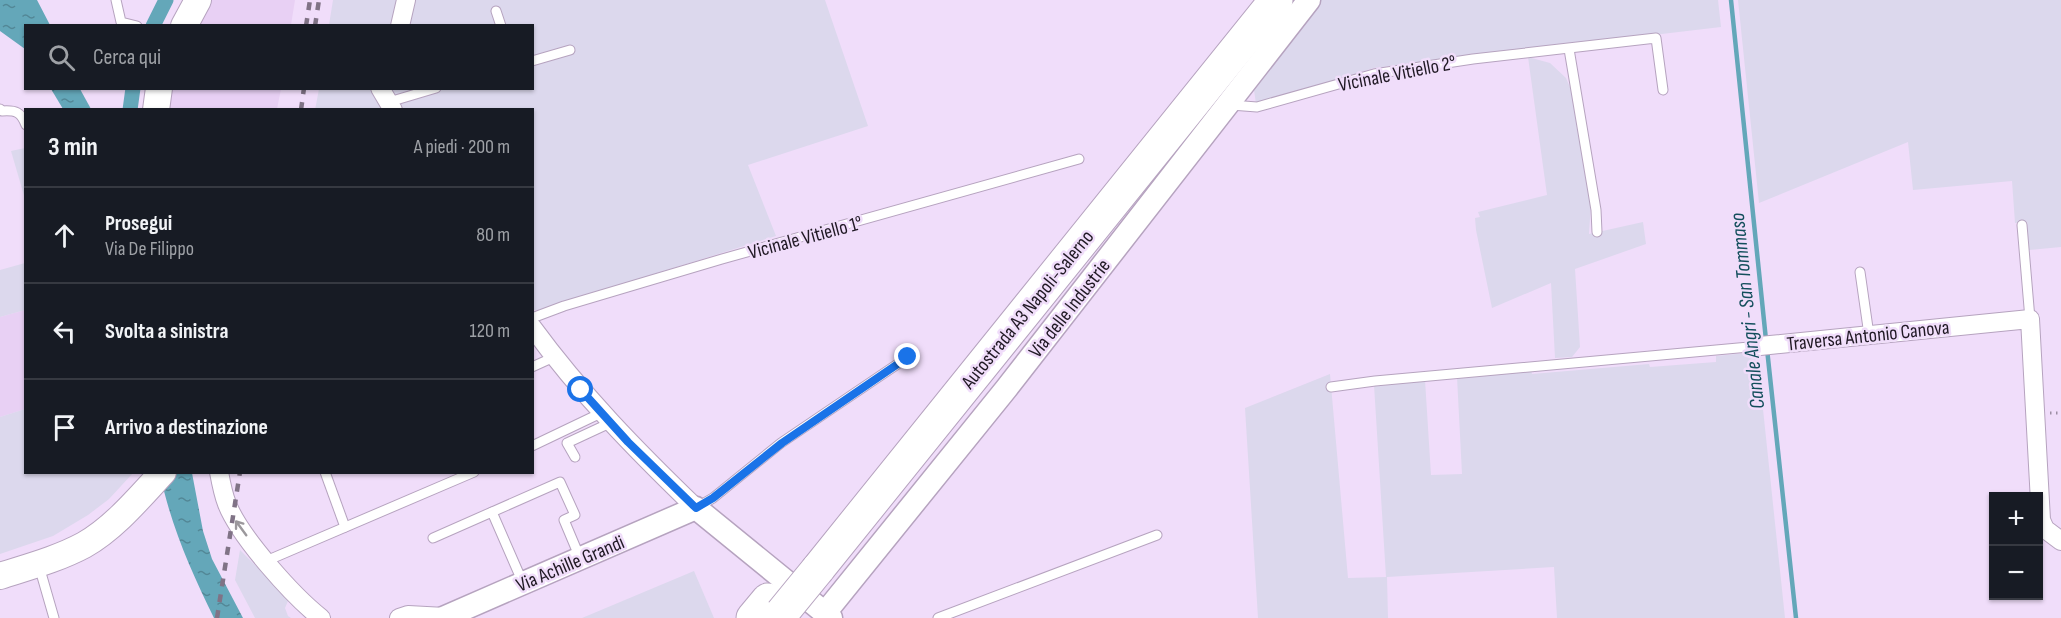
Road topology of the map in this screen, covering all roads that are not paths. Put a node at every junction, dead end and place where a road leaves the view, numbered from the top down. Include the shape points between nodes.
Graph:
1 (116, 0) edge
2 (198, 0) edge
3 (406, 0) edge
4 (1252, 0) edge
5 (1276, 0) edge
6 (1309, 0) edge
7 (496, 11) dead end
8 (128, 24) edge
9 (185, 24) edge
10 (400, 24) edge
11 (500, 24) edge
12 (1569, 49) junction
13 (570, 50) dead end
14 (534, 60) edge
15 (159, 90) edge
16 (428, 90) edge
17 (1663, 90) dead end
18 (387, 100) edge
19 (1228, 105) junction
20 (156, 108) edge
21 (0, 109) edge
22 (24, 120) edge
23 (1079, 159) dead end
24 (2022, 225) dead end
25 (1597, 232) dead end
26 (1860, 272) dead end
27 (534, 317) edge
28 (2030, 319) junction
29 (534, 330) edge
30 (1869, 335) junction
31 (1768, 345) joint
32 (554, 357) junction
33 (908, 357) dead end
34 (534, 366) edge
35 (1332, 387) dead end
36 (606, 418) junction
37 (534, 445) edge
38 (575, 457) dead end
39 (219, 474) edge
40 (326, 474) edge
41 (469, 474) edge
42 (156, 480) edge
43 (696, 508) junction
44 (492, 512) junction
45 (345, 527) junction
46 (1157, 534) dead end
47 (433, 538) dead end
48 (2061, 542) edge
49 (580, 558) junction
50 (266, 561) junction
51 (810, 563) junction
52 (39, 564) junction
53 (0, 576) edge
54 (523, 583) junction
55 (770, 612) edge
56 (828, 616) edge
57 (54, 618) edge
58 (321, 618) edge
59 (399, 618) edge
60 (444, 618) edge
61 (938, 618) edge

1 - 8 lane via 120,22
2 - 9 main road
3 - 10 street
4 - 51 highway, Autostrada A3 Napoli-Salerno
5 - 51 highway, Autostrada A3 Napoli-Salerno
6 - 19 street, Via delle Industrie
7 - 11 lane
12 - 17 lane, Vicinale Vitiello 2° via 1656,38
12 - 19 lane, Vicinale Vitiello 2° via 1374,74 1257,107
12 - 25 lane
13 - 14 lane
15 - 20 main road
16 - 18 lane
19 - 56 street, Via delle Industrie
21 - 22 lane via 16,110
23 - 27 lane, Vicinale Vitiello 1°
24 - 28 lane
26 - 30 lane
28 - 30 street, Traversa Antonio Canova
28 - 48 street via 2041,520 2045,529
29 - 32 street
30 - 31 street, Traversa Antonio Canova
31 - 35 lane, Traversa Antonio Canova
32 - 34 lane
32 - 36 street
33 - 43 lane via 782,443
36 - 37 lane
36 - 38 lane via 567,443
36 - 43 street
50 -> 39 street via 233,517
40 - 45 lane
41 - 45 lane
42 - 52 main road via 100,535
43 - 49 street, Via Achille Grandi
43 - 56 street
44 - 47 lane
44 - 49 lane via 560,482 574,515 564,520
44 - 54 lane
45 - 50 lane
46 - 61 lane
49 - 54 street, Via Achille Grandi
50 - 58 street
51 - 55 highway, Autostrada A3 Napoli-Salerno, bridge
52 - 53 main road
52 - 57 lane
54 - 60 street, Via Achille Grandi
59 - 60 street, Via Achille Grandi

